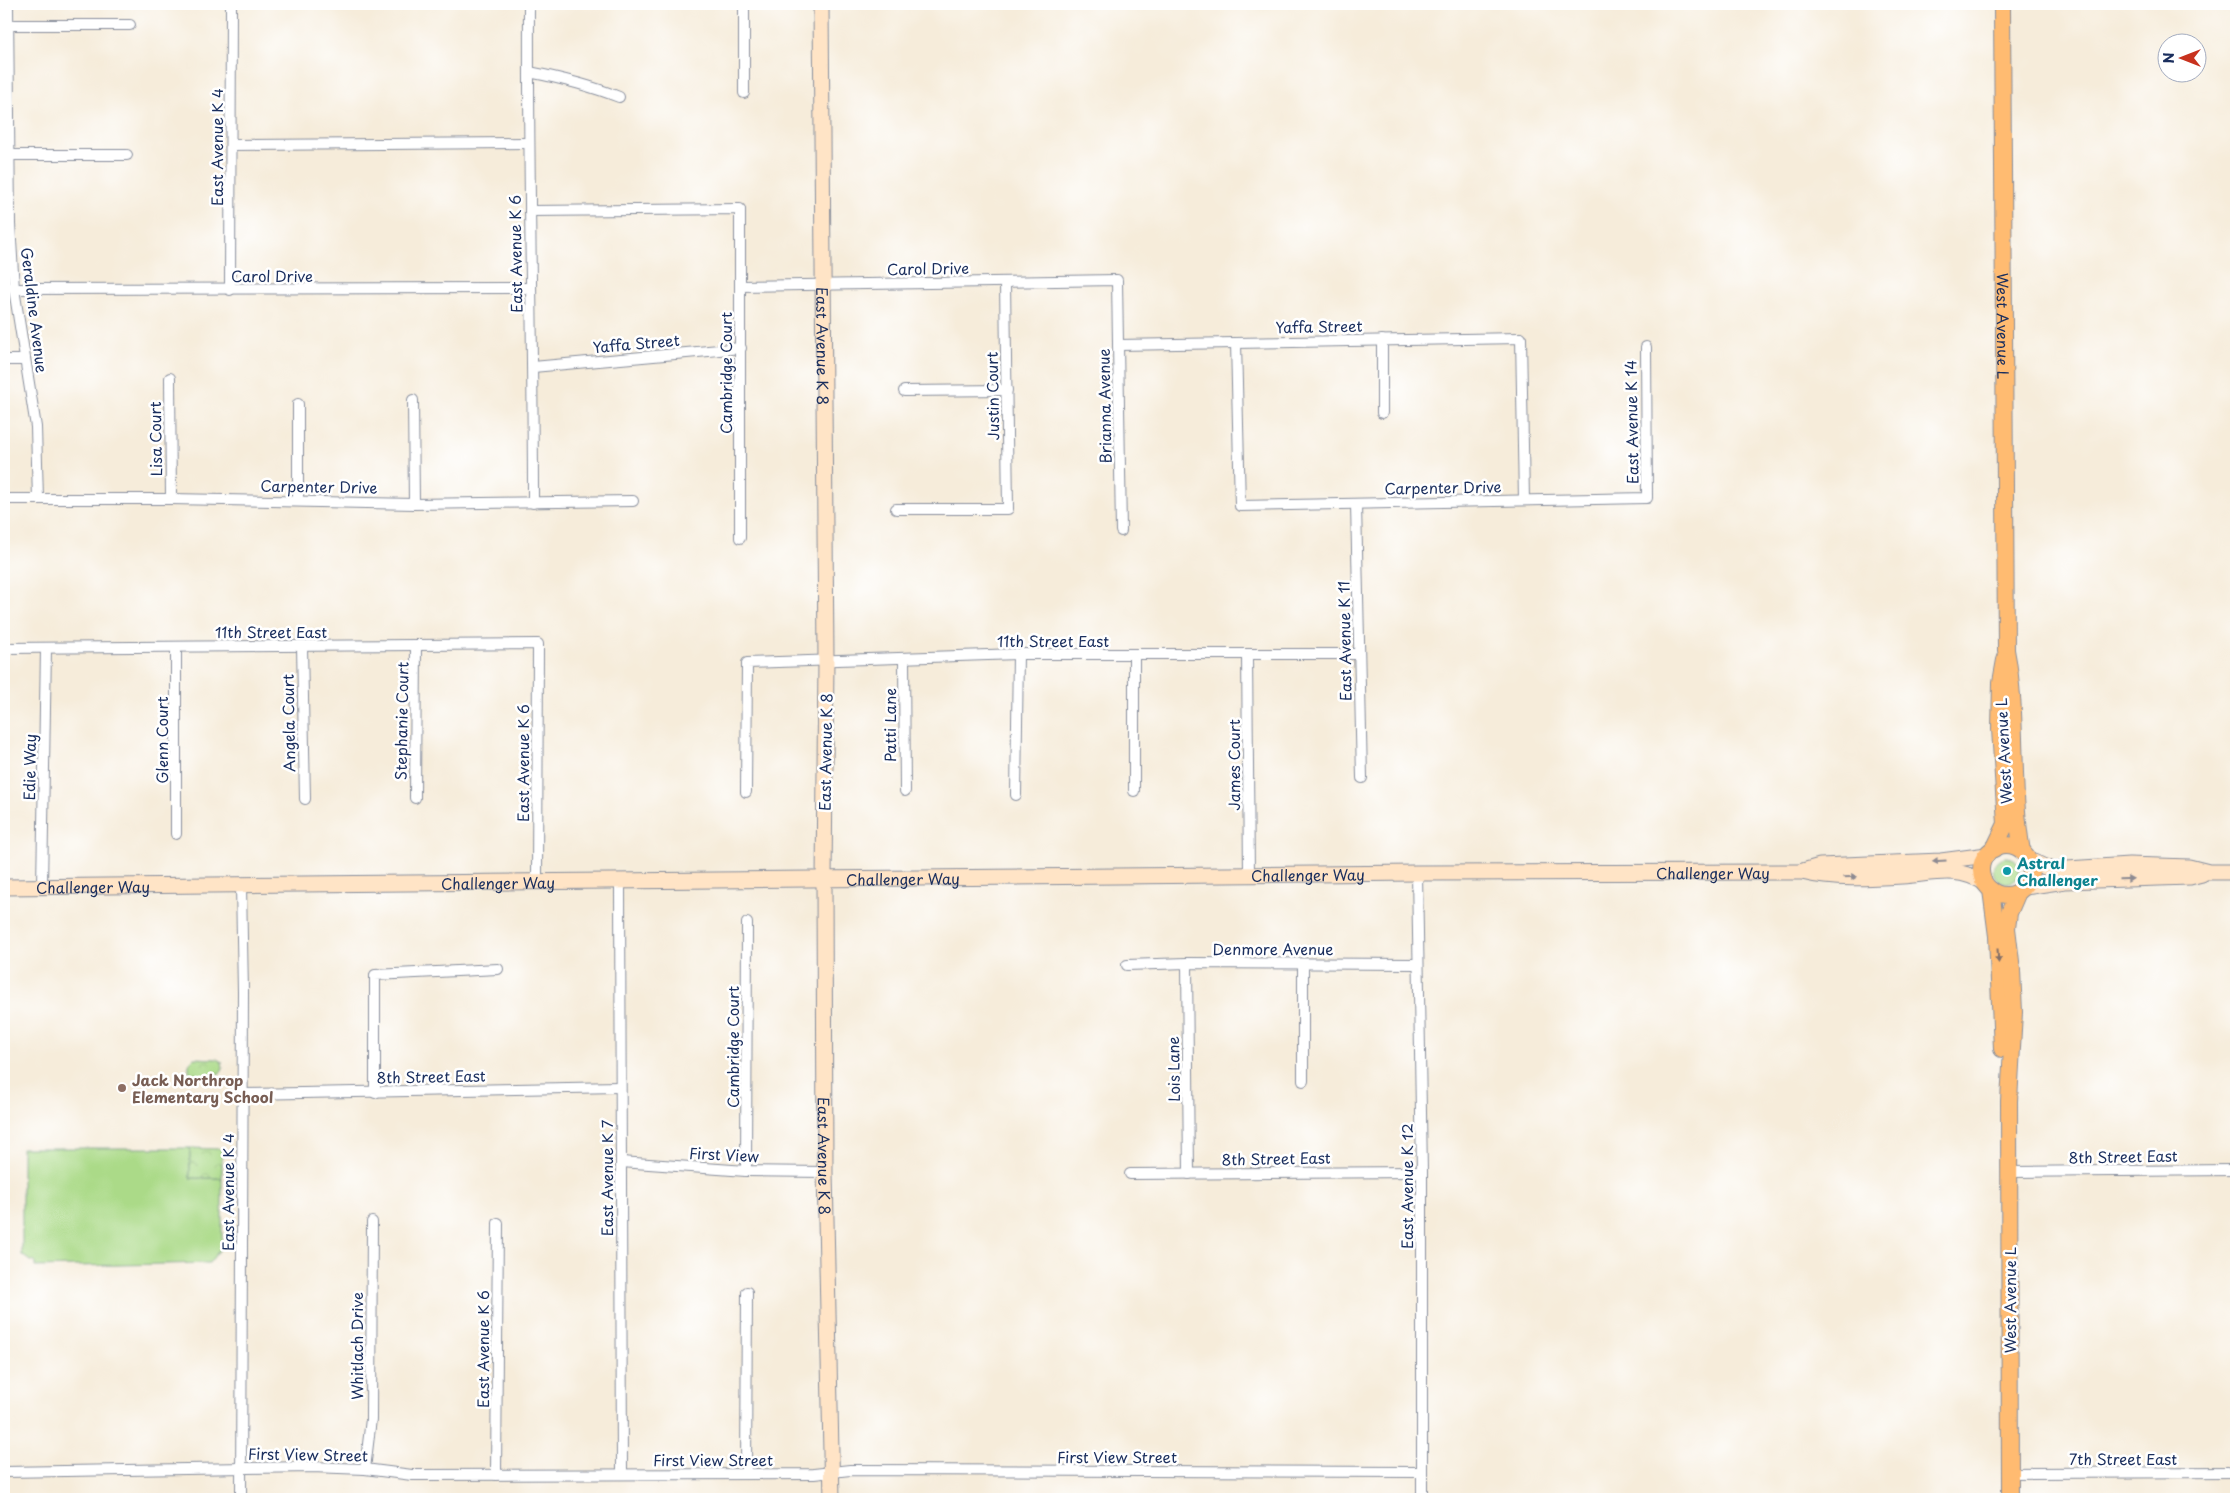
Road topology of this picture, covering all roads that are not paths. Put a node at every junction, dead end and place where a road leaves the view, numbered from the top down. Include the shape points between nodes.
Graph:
1 (8, 4) edge
2 (231, 4) edge
3 (529, 4) edge
4 (744, 4) edge
5 (821, 4) edge
6 (2002, 4) edge
7 (8, 24) junction
8 (130, 25) dead end
9 (529, 72) junction
10 (744, 93) dead end
11 (619, 97) dead end
12 (528, 143) junction
13 (230, 145) junction
14 (9, 155) junction
15 (127, 155) dead end
16 (530, 212) junction
17 (7, 224) edge
18 (1117, 280) joint
19 (1005, 282) junction
20 (824, 285) junction
21 (740, 286) junction
22 (531, 288) junction
23 (14, 289) junction
24 (230, 290) junction
25 (1382, 340) junction
26 (1236, 343) junction
27 (1118, 345) junction
28 (1646, 346) dead end
29 (741, 348) junction
30 (4, 360) edge
31 (25, 360) junction
32 (533, 367) junction
33 (170, 378) dead end
34 (1007, 390) junction
35 (904, 391) dead end
36 (414, 400) dead end
37 (298, 404) dead end
38 (1382, 413) dead end
39 (1647, 498) joint
40 (4, 499) edge
41 (38, 499) junction
42 (171, 499) junction
43 (298, 500) junction
44 (1524, 500) junction
45 (633, 501) dead end
46 (533, 503) junction
47 (414, 504) junction
48 (1356, 504) junction
49 (896, 509) dead end
50 (1121, 531) dead end
51 (740, 538) dead end
52 (538, 644) joint
53 (416, 645) junction
54 (302, 646) junction
55 (176, 647) junction
56 (4, 648) edge
57 (46, 648) junction
58 (2006, 650) junction
59 (1018, 654) junction
60 (1134, 654) junction
61 (1247, 654) junction
62 (1359, 654) junction
63 (904, 659) junction
64 (826, 660) junction
65 (1362, 778) dead end
66 (905, 790) dead end
67 (1134, 790) dead end
68 (746, 792) dead end
69 (1016, 795) dead end
70 (415, 798) dead end
71 (305, 799) dead end
72 (176, 834) dead end
73 (1990, 852) junction
74 (2026, 856) junction
75 (1802, 872) junction
76 (2209, 872) junction
77 (2236, 872) edge
78 (1417, 873) junction
79 (1248, 875) junction
80 (824, 879) junction
81 (620, 882) junction
82 (537, 883) junction
83 (241, 885) junction
84 (42, 886) junction
85 (4, 887) edge
86 (1988, 887) junction
87 (2022, 890) junction
88 (748, 923) dead end
89 (1186, 963) junction
90 (1303, 964) junction
91 (1418, 964) junction
92 (1127, 965) dead end
93 (498, 969) dead end
94 (1303, 1081) dead end
95 (620, 1087) junction
96 (375, 1093) junction
97 (242, 1094) junction
98 (2009, 1101) junction
99 (621, 1162) junction
100 (2236, 1170) edge
101 (746, 1171) junction
102 (825, 1172) junction
103 (1422, 1172) junction
104 (2010, 1172) junction
105 (1130, 1174) dead end
106 (1189, 1174) junction
107 (372, 1222) dead end
108 (498, 1223) dead end
109 (748, 1292) dead end
110 (240, 1468) junction
111 (365, 1470) junction
112 (832, 1470) junction
113 (4, 1472) edge
114 (1422, 1472) junction
115 (2236, 1472) edge
116 (2009, 1473) junction
117 (622, 1474) junction
118 (746, 1474) junction
119 (496, 1475) junction
120 (241, 1499) edge
121 (832, 1499) edge
122 (1422, 1499) edge
123 (2010, 1499) edge

1 - 7 street, Geraldine Avenue
2 - 13 street, East Avenue K 4
3 - 9 street, East Avenue K 6
4 - 10 street
5 - 20 main road, East Avenue K 8
6 - 58 main road, West Avenue L
7 - 8 street
7 - 14 street, Geraldine Avenue
9 - 11 street via 572,80
9 - 12 street, East Avenue K 6
12 - 13 street
12 - 16 street, East Avenue K 6
13 - 24 street, East Avenue K 4
14 - 15 street
14 - 17 street, Geraldine Avenue
16 - 21 street, Cambridge Court via 740,209
16 - 22 street, East Avenue K 6
17 - 23 street, Geraldine Avenue
18 - 19 street, Carol Drive
18 - 27 street, Brianna Avenue
19 - 20 street, Carol Drive
19 - 34 street, Justin Court
20 - 21 street, Carol Drive
20 - 64 main road, East Avenue K 8
21 - 29 street, Cambridge Court
22 - 24 street, Carol Drive
22 - 32 street, East Avenue K 6
23 - 24 street, Carol Drive
23 - 31 street, Geraldine Avenue
25 - 26 street, Yaffa Street
25 - 38 street
25 - 44 street, Yaffa Street via 1521,338
26 - 27 street, Yaffa Street
26 - 48 street, Carpenter Drive via 1240,506
27 - 50 street, Brianna Avenue
28 - 39 street, East Avenue K 14
29 - 32 street, Yaffa Street
29 - 51 street, Cambridge Court
30 - 31 street
31 - 41 street, Geraldine Avenue via 36,427
32 - 46 street, East Avenue K 6
33 - 42 street, Lisa Court
34 - 35 street
34 - 49 street, Justin Court via 1008,509
36 - 47 street
37 - 43 street
39 - 44 street, Carpenter Drive
40 - 41 street, Carpenter Drive
41 - 42 street, Carpenter Drive
42 - 43 street, Carpenter Drive
43 - 47 street, Carpenter Drive
44 - 48 street, Carpenter Drive
45 - 46 street, Carpenter Drive
46 - 47 street, Carpenter Drive
48 - 62 street, East Avenue K 11
52 - 53 street, 11th Street East
52 - 82 street, East Avenue K 6
53 - 54 street, 11th Street East
53 - 70 street, Stephanie Court
54 - 55 street, 11th Street East
54 - 71 street, Angela Court
55 - 57 street, 11th Street East
55 - 72 street, Glenn Court
56 - 57 street, 11th Street East
57 - 84 street, Edie Way
58 - 73 main road, West Avenue L via 2001,682 2000,729 2006,824
58 - 74 main road, West Avenue L via 2012,682 2016,804
59 - 60 street, 11th Street East
59 - 63 street, 11th Street East
59 - 69 street
60 - 61 street, 11th Street East
60 - 67 street
61 - 62 street, 11th Street East
61 - 79 street, James Court
62 - 65 street, East Avenue K 11
63 - 64 street, 11th Street East
63 - 66 street, Patti Lane
64 - 68 street, 11th Street East via 747,663
64 - 80 main road, East Avenue K 8
73 - 74 main road via 2008,846
73 -> 75 main road, Challenger Way via 1941,861 1820,866
73 - 86 main road via 1982,869
74 - 76 main road via 2052,870 2129,866 2189,867
74 - 87 main road via 2031,874
75 - 78 main road, Challenger Way
75 -> 86 main road, Challenger Way via 1821,877 1955,872 1964,873
76 - 77 main road
87 -> 76 main road via 2065,881 2190,877
78 - 79 main road, Challenger Way
78 - 91 street, East Avenue K 12
79 - 80 main road, Challenger Way
80 - 81 main road, Challenger Way
80 - 102 main road, East Avenue K 8
81 - 82 main road, Challenger Way
81 - 95 street, East Avenue K 7
82 - 83 main road, Challenger Way
83 - 84 main road, Challenger Way
83 - 97 street, East Avenue K 4
84 - 85 main road, Challenger Way
86 - 87 main road via 2004,895
86 -> 98 main road, West Avenue L via 1997,936 2002,1065
87 - 98 main road, West Avenue L via 2008,917 2014,1012
88 - 101 street, Cambridge Court
89 - 90 street, Denmore Avenue
89 - 92 street, Denmore Avenue
89 - 106 street, Lois Lane
90 - 91 street, Denmore Avenue
90 - 94 street
91 - 103 street, East Avenue K 12
93 - 96 street via 375,975
95 - 96 street, 8th Street East
95 - 99 street, East Avenue K 7
96 - 97 street, 8th Street East
97 - 110 street, East Avenue K 4
98 - 104 main road, West Avenue L
99 - 101 street, First View
99 - 117 street, East Avenue K 7
100 - 104 street, 8th Street East
101 - 102 street, First View
102 - 112 main road, East Avenue K 8
103 - 106 street, 8th Street East
103 - 114 street, East Avenue K 12
104 - 116 main road, West Avenue L
105 - 106 street, 8th Street East
107 - 111 street, Whitlach Drive via 371,1418
108 - 119 street, East Avenue K 6
109 - 118 street
110 - 111 street, First View Street via 312,1466
110 - 113 street, First View Street
110 - 120 street, East Avenue K 4
111 - 119 street, First View Street via 412,1475
112 - 114 street, First View Street
112 - 118 street, First View Street via 814,1474
112 - 121 main road, East Avenue K 8
114 - 122 street, East Avenue K 12
115 - 116 street, 7th Street East
116 - 123 main road, West Avenue L
117 - 118 street, First View Street
117 - 119 street, First View Street

